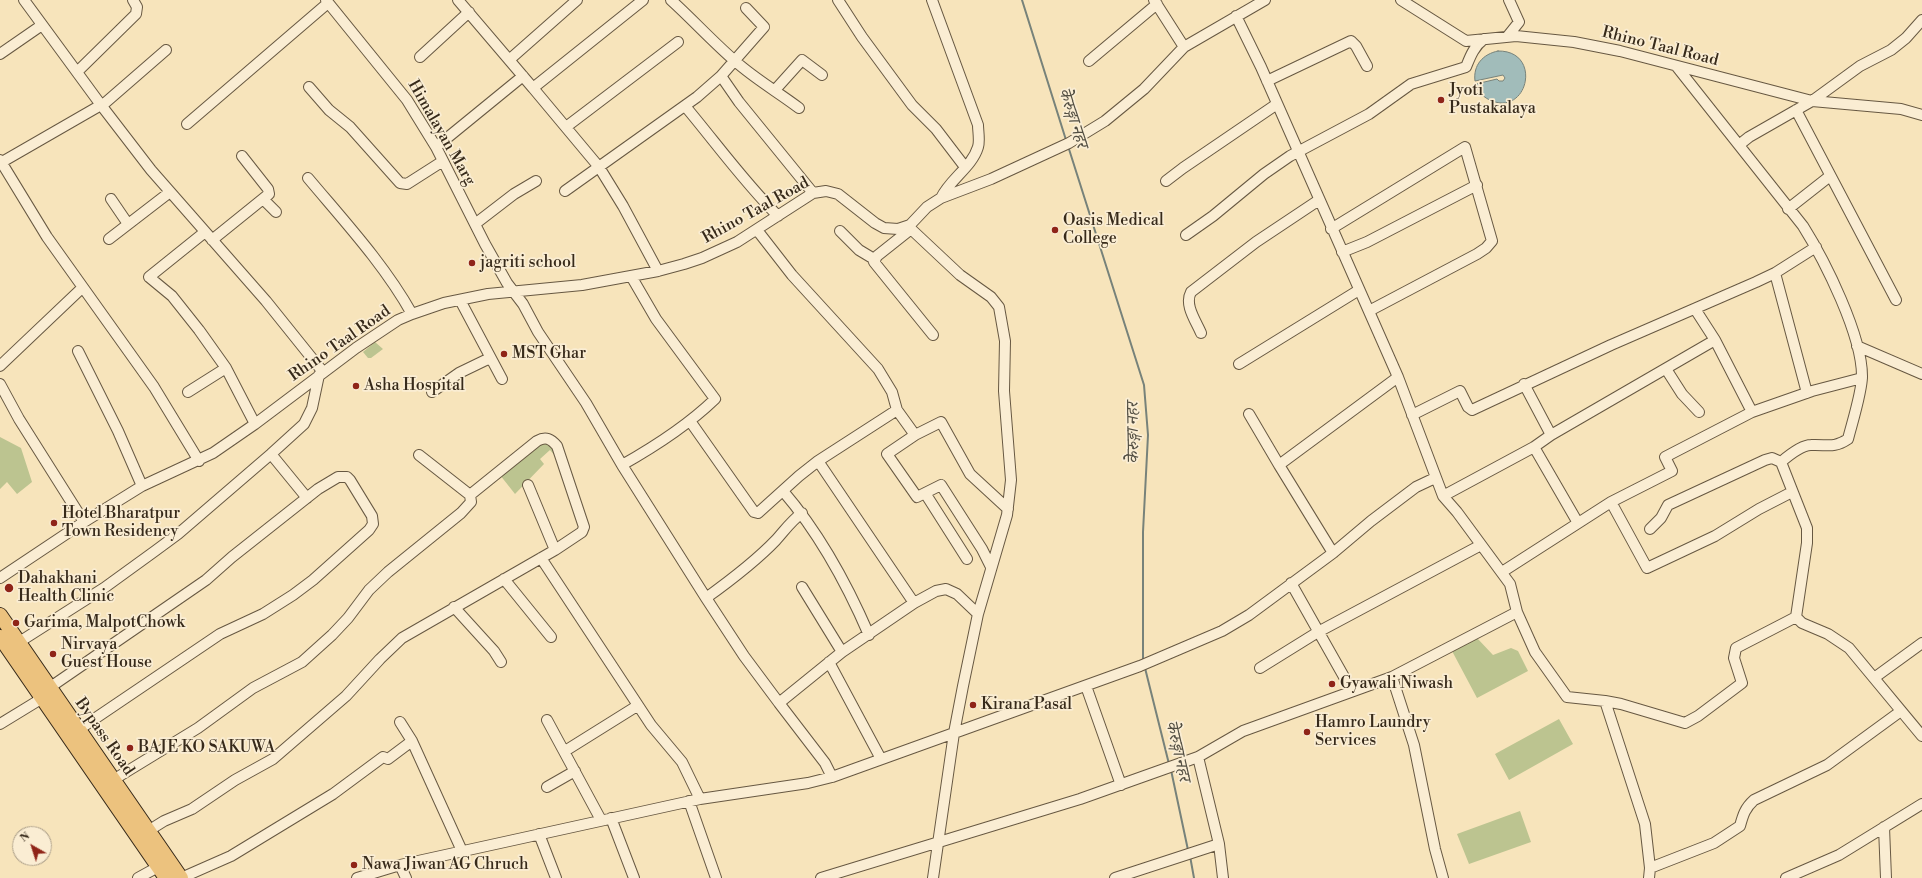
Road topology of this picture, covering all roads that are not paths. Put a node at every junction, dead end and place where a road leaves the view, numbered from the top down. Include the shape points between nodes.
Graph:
1 (24, 0) edge
2 (133, 0) edge
3 (458, 0) edge
4 (577, 0) edge
5 (642, 0) edge
6 (671, 0) edge
7 (838, 0) edge
8 (932, 0) edge
9 (1265, 0) edge
10 (1400, 0) edge
11 (1508, 0) edge
12 (327, 1) edge
13 (1155, 2) edge
14 (746, 8) dead end
15 (469, 12) junction
16 (1236, 16) junction
17 (1921, 24) edge
18 (42, 25) junction
19 (1507, 36) junction
20 (1484, 39) junction
21 (1466, 41) junction
22 (678, 42) dead end
23 (1184, 47) junction
24 (166, 50) dead end
25 (0, 54) edge
26 (420, 57) dead end
27 (509, 60) junction
28 (735, 61) junction
29 (1089, 61) dead end
30 (1468, 61) junction
31 (1366, 66) dead end
32 (1677, 67) junction
33 (78, 72) junction
34 (822, 75) dead end
35 (523, 76) junction
36 (721, 76) junction
37 (1266, 81) junction
38 (309, 87) dead end
39 (533, 88) junction
40 (775, 90) junction
41 (1812, 101) junction
42 (1277, 104) junction
43 (101, 105) junction
44 (684, 106) junction
45 (799, 108) dead end
46 (1796, 110) junction
47 (1922, 114) edge
48 (187, 124) dead end
49 (566, 127) junction
50 (1739, 145) junction
51 (436, 147) junction
52 (1297, 152) junction
53 (242, 156) dead end
54 (1, 161) edge
55 (443, 161) junction
56 (599, 167) junction
57 (965, 167) junction
58 (1830, 176) junction
59 (308, 178) dead end
60 (536, 181) dead end
61 (1166, 181) dead end
62 (1477, 185) junction
63 (565, 191) dead end
64 (170, 192) junction
65 (813, 193) junction
66 (111, 198) dead end
67 (941, 198) junction
68 (263, 199) junction
69 (1319, 200) junction
70 (1788, 208) junction
71 (276, 212) dead end
72 (778, 216) junction
73 (128, 224) junction
74 (475, 224) junction
75 (910, 227) junction
76 (1331, 229) junction
77 (757, 230) junction
78 (840, 231) dead end
79 (205, 232) junction
80 (1186, 235) dead end
81 (109, 239) dead end
82 (212, 240) junction
83 (1816, 247) junction
84 (1342, 252) junction
85 (874, 259) junction
86 (658, 271) junction
87 (1775, 273) junction
88 (631, 276) junction
89 (82, 288) junction
90 (1359, 290) junction
91 (514, 292) junction
92 (460, 300) junction
93 (1896, 300) dead end
94 (1695, 309) junction
95 (1369, 312) junction
96 (412, 314) junction
97 (933, 334) dead end
98 (1201, 334) dead end
99 (1715, 340) junction
100 (1857, 346) junction
101 (78, 351) dead end
102 (490, 358) junction
103 (1239, 364) dead end
104 (0, 366) edge
105 (226, 368) junction
106 (1666, 369) junction
107 (321, 374) junction
108 (1922, 374) edge
109 (1398, 377) junction
110 (1862, 378) junction
111 (502, 379) dead end
112 (0, 384) edge
113 (1524, 384) junction
114 (188, 392) dead end
115 (432, 392) dead end
116 (1807, 392) junction
117 (897, 410) junction
118 (1699, 412) dead end
119 (1752, 412) junction
120 (1249, 414) dead end
121 (1412, 415) junction
122 (690, 421) junction
123 (256, 424) junction
124 (915, 435) junction
125 (1551, 435) junction
126 (1534, 447) junction
127 (271, 454) junction
128 (419, 455) dead end
129 (199, 461) junction
130 (818, 461) junction
131 (1781, 462) junction
132 (622, 465) junction
133 (1279, 465) junction
134 (1435, 478) junction
135 (528, 485) dead end
136 (142, 486) junction
137 (783, 491) junction
138 (1792, 492) junction
139 (925, 493) junction
140 (470, 496) junction
141 (1443, 496) junction
142 (307, 498) junction
143 (1611, 502) junction
144 (1008, 509) junction
145 (802, 513) junction
146 (84, 522) junction
147 (1578, 523) junction
148 (1650, 528) dead end
149 (1481, 545) junction
150 (556, 550) junction
151 (1333, 553) junction
152 (541, 558) junction
153 (967, 559) dead end
154 (991, 567) junction
155 (1502, 572) junction
156 (0, 578) edge
157 (504, 579) junction
158 (1291, 584) junction
159 (802, 586) dead end
160 (706, 598) junction
161 (914, 603) junction
162 (454, 607) junction
163 (1518, 612) junction
164 (978, 614) junction
165 (0, 615) edge
166 (1796, 617) junction
167 (1318, 632) junction
168 (869, 635) junction
169 (0, 637) edge
170 (551, 637) dead end
171 (1922, 644) edge
172 (13, 646) junction
173 (842, 652) junction
174 (501, 662) dead end
175 (829, 662) junction
176 (1260, 668) dead end
177 (1392, 677) junction
178 (1874, 678) junction
179 (1086, 686) junction
180 (1352, 691) junction
181 (45, 692) junction
182 (1605, 701) junction
183 (779, 703) junction
184 (637, 706) junction
185 (1901, 712) junction
186 (547, 720) dead end
187 (400, 722) dead end
188 (0, 724) edge
189 (78, 730) junction
190 (954, 733) junction
191 (1922, 736) edge
192 (412, 741) junction
193 (565, 751) junction
194 (1198, 757) junction
195 (882, 759) junction
196 (575, 771) junction
197 (832, 777) junction
198 (112, 780) junction
199 (1121, 785) junction
200 (547, 787) dead end
201 (700, 798) junction
202 (689, 801) junction
203 (1922, 804) edge
204 (606, 819) junction
205 (1884, 827) junction
206 (148, 831) junction
207 (539, 834) junction
208 (938, 842) junction
209 (1219, 844) junction
210 (462, 851) junction
211 (400, 865) junction
212 (162, 872) edge
213 (1650, 873) edge
214 (1131, 875) edge
215 (138, 878) edge
216 (180, 878) edge
217 (357, 878) edge
218 (406, 878) edge
219 (556, 878) edge
220 (634, 878) edge
221 (716, 878) edge
222 (821, 878) edge
223 (933, 878) edge
224 (1115, 878) edge
225 (1223, 878) edge
226 (1443, 878) edge
227 (1786, 878) edge
228 (1886, 878) edge

1 - 18 street
2 - 33 street via 137,7 136,14
3 - 15 street
4 - 27 street
5 - 39 street
6 - 28 street
7 - 57 street via 912,105 936,129
8 - 57 street via 978,125 979,146
9 - 16 street
10 - 21 street
11 - 19 street via 1519,22
12 - 48 street
12 - 51 street, Himalayan Marg via 407,100
13 - 23 street
13 - 29 street
14 - 28 street via 764,27
15 - 26 street
15 - 27 street
16 - 23 street
16 - 37 street
17 - 41 street via 1898,45 1848,74
18 - 25 street
18 - 33 street
19 - 20 street, Rhino Taal Road
19 - 32 street, Rhino Taal Road via 1574,42 1620,51
20 - 21 street, Rhino Taal Road
20 - 30 street via 1479,42
21 - 30 street
22 - 49 street
23 - 67 street via 1128,104 1105,121 1069,143 991,179
24 - 43 street
27 - 35 street
28 - 36 street
28 - 40 street
30 - 52 street via 1466,67 1412,84 1369,114
31 - 37 street via 1356,46 1351,42
32 - 41 street, Rhino Taal Road
32 - 50 street
33 - 43 street
34 - 40 street via 802,60
35 - 39 street
35 - 51 street
36 - 44 street
36 - 65 street
37 - 42 street
38 - 55 street via 329,110 350,127 400,183 407,184
39 - 49 street
40 - 45 street
41 - 46 street
41 - 47 street, Rhino Taal Road via 1901,109
42 - 52 street
42 - 61 street
43 - 54 street
43 - 64 street
44 - 56 street
44 - 72 street
46 - 50 street
46 - 58 street
49 - 56 street
50 - 70 street
51 - 55 street, Himalayan Marg
52 - 69 street
52 - 80 street via 1264,174
53 - 68 street via 268,189 269,194
54 - 89 street via 47,237
55 - 74 street, Himalayan Marg
56 - 63 street
56 - 86 street
57 - 67 street via 944,190
58 - 70 street
58 - 93 street
59 - 96 street via 394,284
60 - 74 street via 514,194
62 - 76 street via 1465,147
62 - 84 street via 1367,242
62 - 95 street via 1492,241 1490,245
64 - 73 street
64 - 79 street
65 - 72 street, Rhino Taal Road
65 - 75 street, Rhino Taal Road via 826,191 838,194 884,228
66 - 73 street
67 - 75 street via 927,207
68 - 71 street
68 - 82 street
69 - 76 street
69 - 98 street via 1256,242 1191,292 1188,304
70 - 83 street
72 - 77 street, Rhino Taal Road
73 - 81 street
74 - 91 street, Himalayan Marg via 484,244
75 - 85 street
75 - 144 street via 956,271 991,297 1002,313 1005,341 1004,399 1011,480
76 - 84 street
77 - 86 street, Rhino Taal Road via 702,258
77 - 117 street via 792,275 878,369 892,392
78 - 85 street via 859,250
79 - 82 street
79 - 105 street via 148,277 172,296
82 - 107 street via 266,301
83 - 87 street
83 - 100 street via 1839,296
84 - 90 street
85 - 97 street via 875,264
86 - 88 street, Rhino Taal Road
87 - 94 street
87 - 116 street
88 - 91 street, Rhino Taal Road via 582,285
88 - 122 street via 656,319 714,400
89 - 104 street
89 - 129 street via 154,387
90 - 95 street
90 - 103 street
91 - 92 street, Rhino Taal Road
91 - 132 street, Himalayan Marg via 586,403
92 - 96 street, Rhino Taal Road
92 - 102 street
94 - 99 street
94 - 113 street
95 - 109 street
96 - 107 street, Rhino Taal Road via 378,333
99 - 106 street
99 - 119 street
100 - 108 street
100 - 110 street via 1862,365
101 - 136 street
102 - 111 street
102 - 115 street via 459,373
105 - 114 street
105 - 123 street
106 - 118 street via 1682,394
106 - 125 street
107 - 123 street, Rhino Taal Road
107 - 127 street via 312,408 304,424
109 - 121 street
109 - 133 street
110 - 116 street
110 - 131 street via 1848,439 1834,446 1810,445
112 - 146 street
113 - 121 street via 1472,410 1460,391
113 - 125 street
116 - 119 street
117 - 124 street
117 - 130 street
119 - 143 street via 1665,457 1672,471
120 - 133 street
121 - 134 street
122 - 132 street
122 - 137 street via 754,512 758,513
123 - 129 street, Rhino Taal Road
124 - 139 street via 887,454 917,497
124 - 144 street via 941,422 970,474
125 - 126 street
126 - 141 street
126 - 147 street
127 - 142 street
127 - 172 street via 172,539 104,588
128 - 140 street
129 - 136 street, Rhino Taal Road
130 - 137 street
130 - 161 street
131 - 138 street
131 - 148 street via 1772,458 1765,460 1668,504 1662,518
132 - 160 street, Himalayan Marg
133 - 151 street
134 - 141 street
134 - 151 street via 1371,521
135 - 150 street
136 - 146 street, Rhino Taal Road
137 - 145 street
138 - 143 street via 1715,536 1647,568
138 - 166 street via 1807,528
139 - 153 street
139 - 154 street via 941,485
140 - 150 street via 537,441 546,438 551,440 557,446 563,460 584,527 577,537
140 - 198 street via 471,502 461,513 388,572 369,590 332,635 302,662 253,688 198,728
141 - 149 street
142 - 181 street via 206,580
142 - 189 street via 330,481 338,477 347,477 372,516 373,524 313,580 293,595 262,614 220,634
143 - 147 street
144 - 154 street
145 - 160 street via 741,573
145 - 168 street via 823,543
146 - 156 street, Rhino Taal Road
147 - 155 street
149 - 155 street
149 - 167 street
150 - 152 street
151 - 158 street
152 - 157 street
152 - 184 street
154 - 164 street
155 - 163 street via 1510,584
157 - 162 street
157 - 170 street
158 - 167 street
158 - 179 street via 1238,622 1208,638
159 - 173 street
160 - 183 street, Himalayan Marg
161 - 164 street via 936,591 946,589 956,594
161 - 168 street
162 - 174 street
162 - 206 street via 402,638 346,696 273,759 235,780 192,809
163 - 177 street
163 - 182 street via 1535,652 1566,697
164 - 190 street
165 - 172 highway, Bypass Road
166 - 178 street via 1802,623 1828,634 1849,648
166 - 182 street via 1736,648 1734,658 1742,683 1685,723
167 - 176 street
167 - 180 street
168 - 173 street
169 - 172 highway, Bypass Road
171 - 178 street
172 - 181 highway, Bypass Road
173 - 175 street
175 - 183 street
175 - 195 street
177 - 180 street
177 - 226 street via 1414,745
178 - 185 street
179 - 190 street
179 - 199 street
180 - 194 street via 1243,731
181 - 188 street
181 - 189 highway, Bypass Road
181 - 212 highway, Bypass Road
182 - 213 street via 1645,824
183 - 197 street, Himalayan Marg via 825,763
184 - 193 street
184 - 201 street via 682,762
185 - 191 street
185 - 213 street via 1827,765 1754,800 1743,813 1740,826 1714,843
186 - 193 street
187 - 192 street
189 - 198 highway, Bypass Road
190 - 195 street
190 - 208 street
192 - 210 street
192 - 216 street via 388,760 383,757 333,794 231,856
193 - 196 street
194 - 199 street
194 - 209 street
195 - 197 street
196 - 200 street
196 - 204 street
197 - 201 street via 808,783
198 - 206 highway, Bypass Road
199 - 208 street via 1013,821
201 - 202 street
202 - 204 street
202 - 221 street
203 - 205 street
204 - 207 street
204 - 220 street
205 - 227 street via 1838,855
205 - 228 street
206 - 216 highway, Bypass Road
207 - 210 street
207 - 219 street
208 - 222 street
208 - 223 street
209 - 214 street
209 - 225 street
210 - 211 street
211 - 217 street
211 - 218 street
212 - 215 street
214 - 224 street

